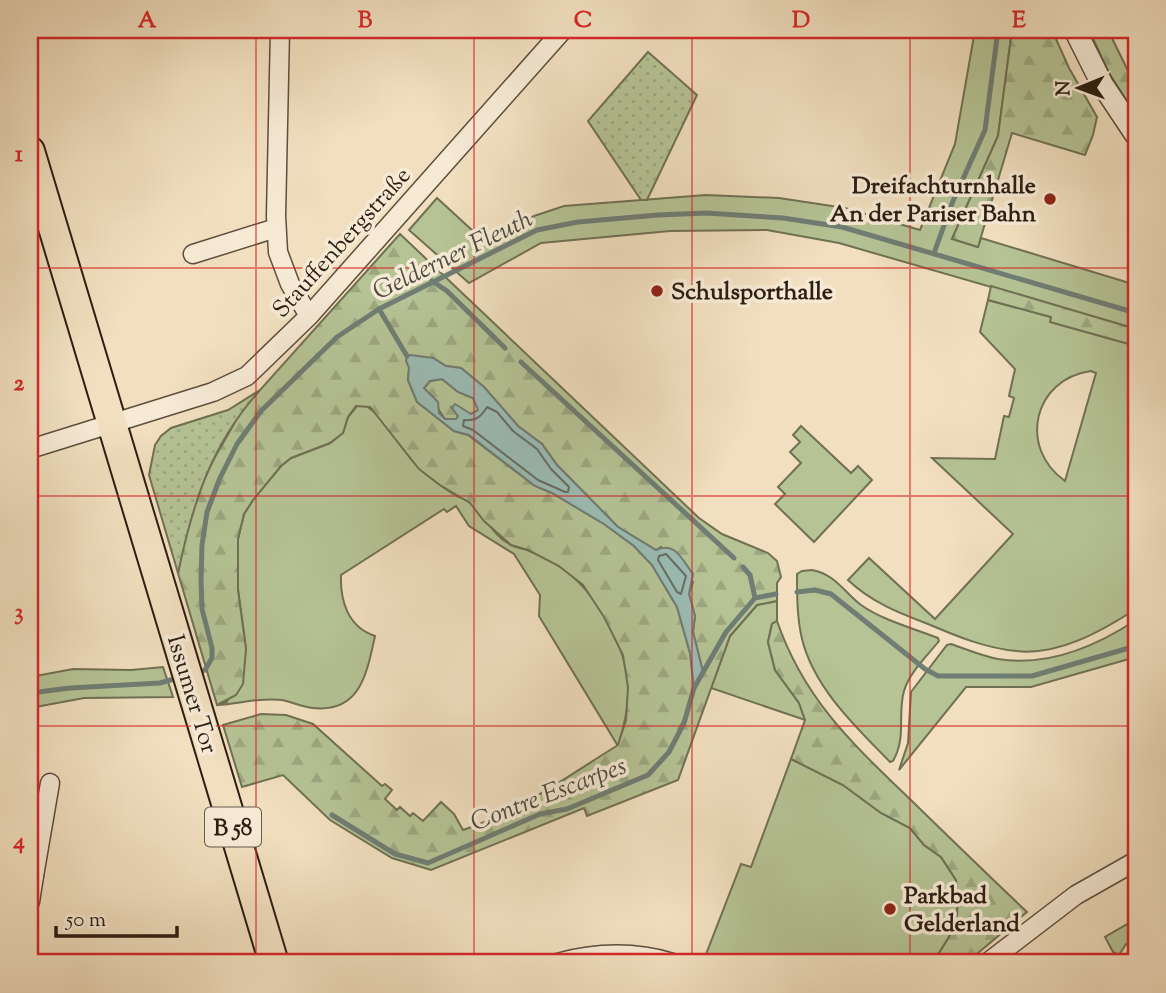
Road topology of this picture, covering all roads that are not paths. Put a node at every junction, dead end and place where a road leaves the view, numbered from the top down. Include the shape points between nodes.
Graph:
1 (280, 30) edge
2 (563, 30) edge
3 (1075, 30) edge
4 (1136, 135) edge
5 (30, 151) edge
6 (276, 228) junction
7 (193, 254) dead end
8 (309, 316) junction
9 (112, 425) junction
10 (30, 449) edge
11 (50, 783) dead end
12 (1136, 861) edge
13 (32, 876) edge
14 (30, 902) edge
15 (274, 963) edge
16 (557, 963) edge
17 (673, 963) edge
18 (987, 963) edge

1 - 6 street
2 - 8 street, Stauffenbergstraße
3 - 4 street
5 - 9 main road, B 58
6 - 7 street
6 - 8 street via 282,268
8 - 9 street, Stauffenbergstraße via 266,360 234,384
9 - 10 street, Stauffenbergstraße
9 - 15 main road, Issumer Tor / B 58
11 - 13 street
12 - 18 street via 1076,895
13 - 14 street
16 - 17 street via 630,954

